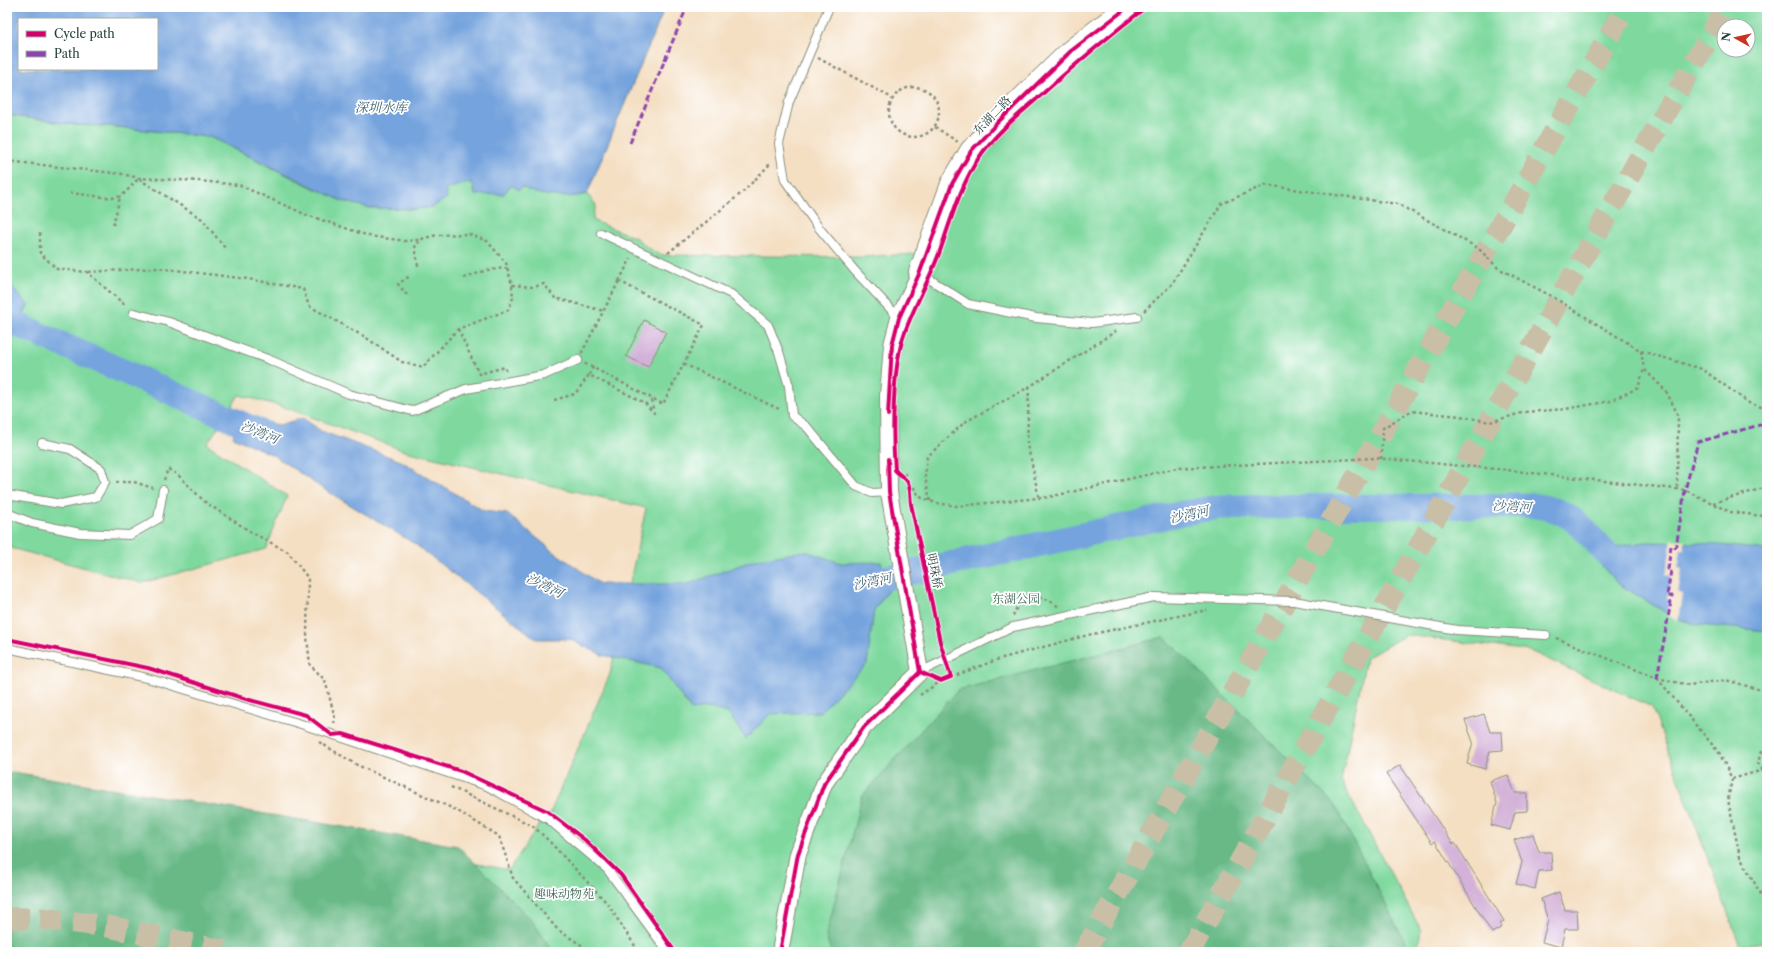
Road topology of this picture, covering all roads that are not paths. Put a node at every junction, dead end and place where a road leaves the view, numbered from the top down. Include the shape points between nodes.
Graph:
1 (830, 7) edge
2 (1128, 7) edge
3 (601, 233) dead end
4 (920, 272) junction
5 (134, 313) road end
6 (1137, 317) road end
7 (898, 318) junction
8 (578, 360) road end
9 (42, 443) dead end
10 (163, 490) road end
11 (889, 492) junction
12 (7, 495) edge
13 (7, 513) edge
14 (1546, 635) road end
15 (7, 648) edge
16 (920, 672) junction
17 (668, 952) edge
18 (780, 952) edge

1 - 7 lane via 789,102 779,144 785,180 819,228 855,272
2 - 4 street, 东湖二路 via 1071,51 971,150 952,184
3 - 11 lane via 731,294 768,325 789,386 792,416 807,427 856,486 872,492
4 - 6 lane via 968,304 1036,318 1092,323
4 - 7 street
5 - 8 lane via 169,322 270,360 349,394 412,411 466,389 544,375
7 - 11 street via 892,345 888,396
9 - 12 lane via 70,449 101,469 105,482 96,497 61,504
10 - 13 lane via 158,518 130,535 80,533 32,523
11 - 16 street
14 - 16 lane via 1457,630 1294,601 1154,598 1011,628
15 - 17 lane via 148,678 487,786 548,819 607,869
16 - 18 street via 864,727 824,784 798,854

